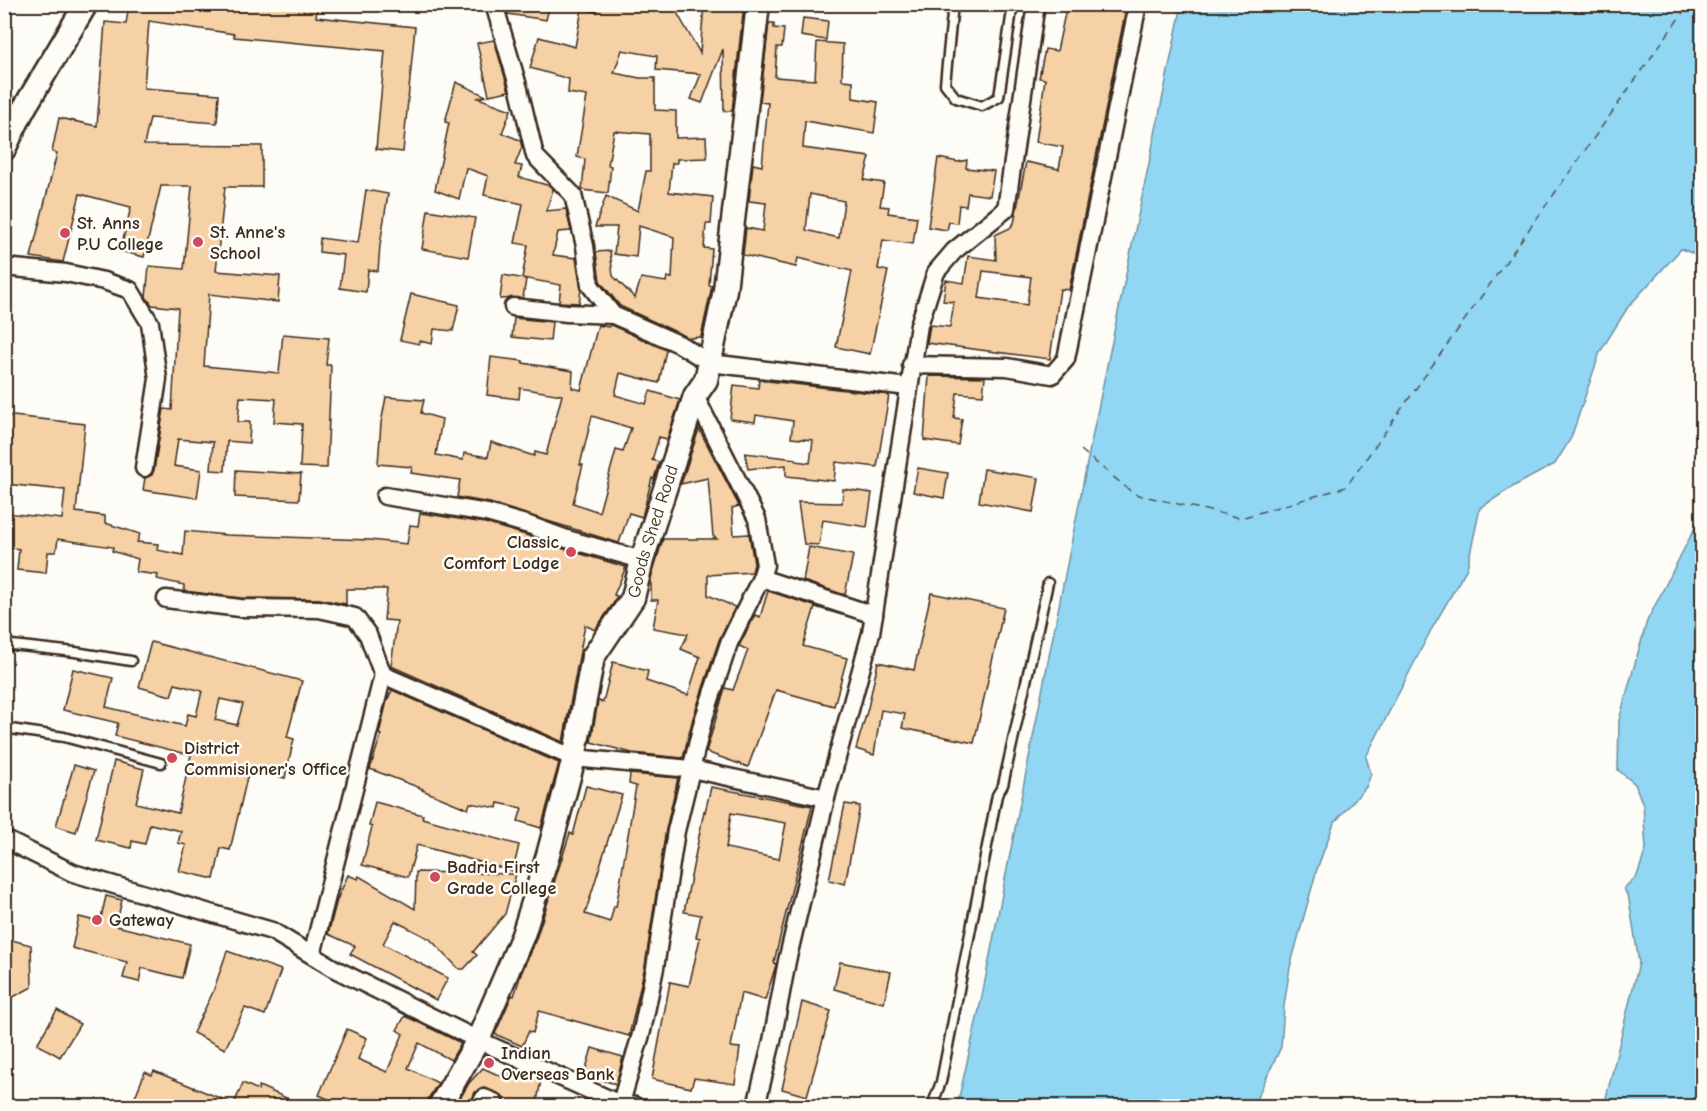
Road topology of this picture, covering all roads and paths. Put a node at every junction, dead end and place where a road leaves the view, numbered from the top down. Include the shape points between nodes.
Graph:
1 (86, 4) edge
2 (494, 4) edge
3 (758, 4) edge
4 (953, 4) edge
5 (1013, 4) edge
6 (1036, 4) edge
7 (1138, 4) edge
8 (4, 149) edge
9 (4, 267) edge
10 (513, 307) dead end
11 (613, 315) junction
12 (710, 363) junction
13 (911, 364) junction
14 (908, 387) junction
15 (695, 396) junction
16 (144, 468) dead end
17 (385, 496) dead end
18 (642, 560) junction
19 (761, 578) junction
20 (1048, 583) dead end
21 (166, 599) dead end
22 (874, 615) junction
23 (4, 648) edge
24 (131, 661) dead end
25 (382, 675) junction
26 (4, 728) edge
27 (574, 758) junction
28 (161, 763) dead end
29 (691, 769) junction
30 (826, 798) junction
31 (4, 839) edge
32 (312, 955) junction
33 (478, 1040) junction
34 (625, 1106) edge
35 (440, 1107) edge
36 (479, 1107) edge
37 (492, 1107) edge
38 (756, 1107) edge
39 (932, 1107) edge

1 - 8 street
2 - 11 street via 535,156 573,195 590,285
3 - 12 street, Goods Shed Road via 725,290
4 - 5 lane via 945,84 956,99 982,106 999,97
6 - 13 street via 1006,209 954,251 936,272
7 - 13 street via 1066,359 1052,375 1006,367
9 - 16 street via 66,273 130,290 150,323 158,379
10 - 11 street
11 - 12 street
12 - 14 street
12 - 15 street, Goods Shed Road via 706,380
13 - 14 street
14 - 22 street
15 - 18 street, Goods Shed Road
15 - 19 street via 757,519 765,565
17 - 18 street via 487,513
18 - 27 street, Goods Shed Road via 633,598 593,657
19 - 22 street
19 - 29 street via 729,643
20 - 39 lane via 1003,785 997,795 941,1082
21 - 25 street via 240,608 319,609 355,617 368,635
22 - 30 street
23 - 24 lane via 12,645
25 - 27 street
25 - 32 street
26 - 28 lane via 64,737
27 - 29 street
27 - 33 street, Goods Shed Road via 523,935
29 - 30 street
29 - 34 street
30 - 38 street
31 - 32 street via 73,873 272,931
32 - 33 street
33 - 34 street
33 - 35 street, Goods Shed Road
36 - 37 street via 483,1098 494,1102

